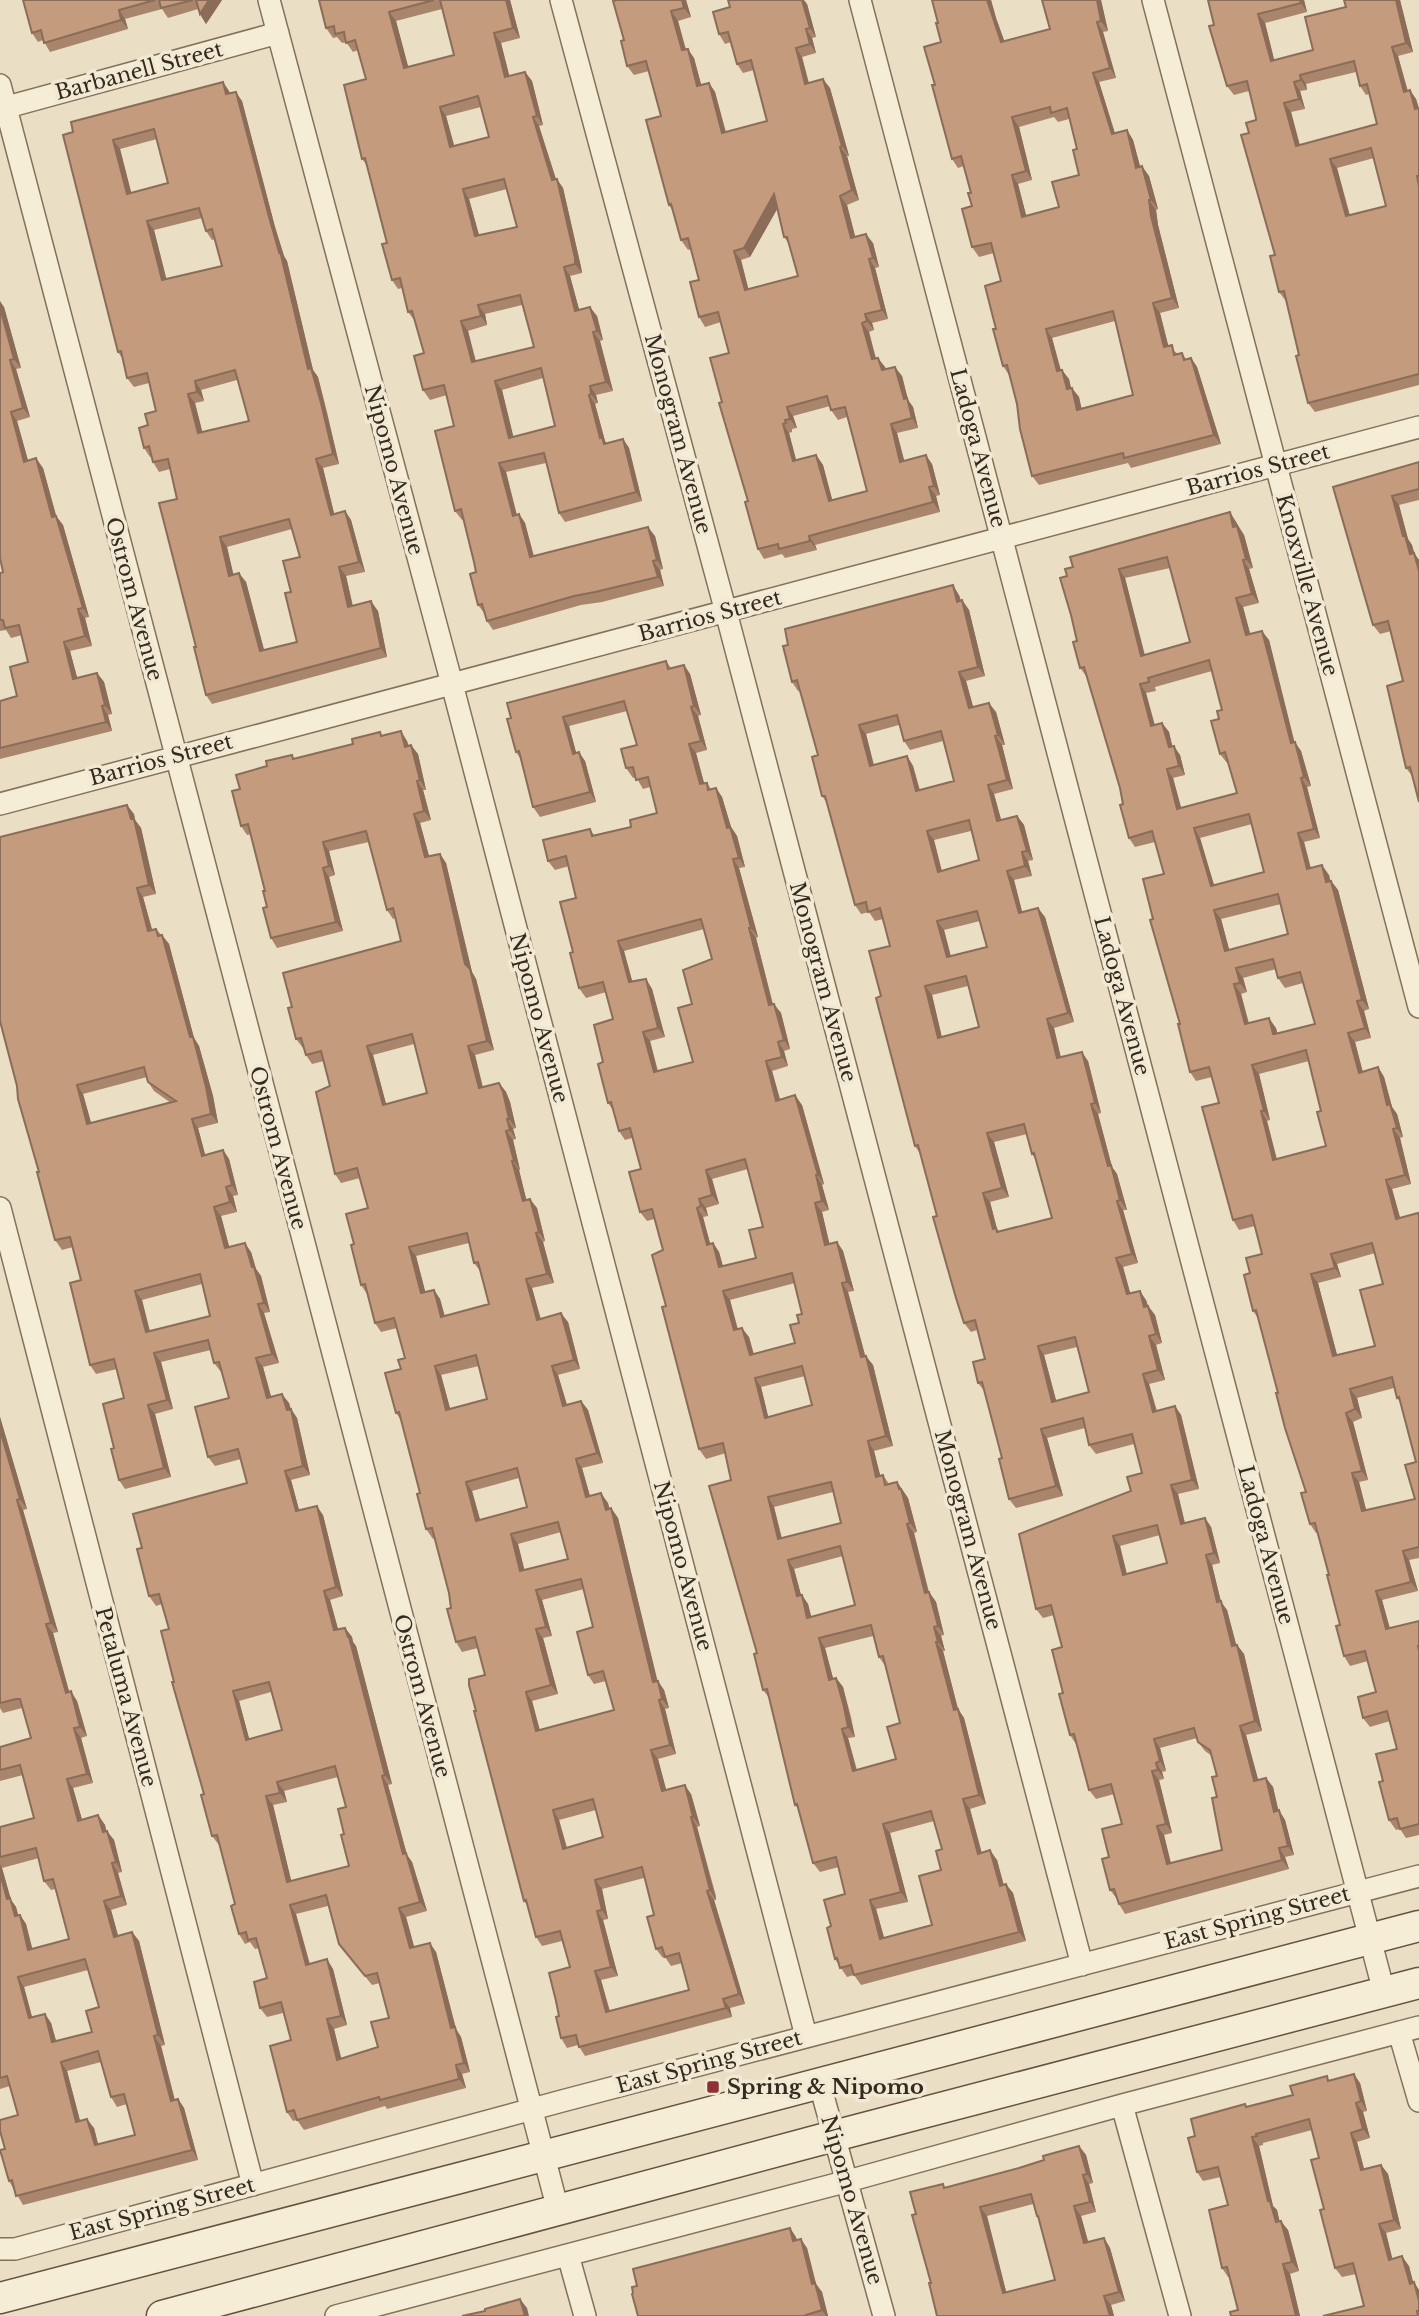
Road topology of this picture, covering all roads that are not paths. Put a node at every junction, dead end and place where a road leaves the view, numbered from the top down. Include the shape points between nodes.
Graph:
1 (269, 0) edge
2 (561, 0) edge
3 (860, 0) edge
4 (1153, 0) edge
5 (278, 33) junction
6 (0, 85) edge
7 (3, 108) edge
8 (1419, 427) edge
9 (1275, 466) junction
10 (1002, 539) junction
11 (726, 612) junction
12 (452, 684) junction
13 (176, 756) junction
14 (0, 804) edge
15 (1419, 1007) edge
16 (0, 1209) edge
17 (1419, 1876) edge
18 (1357, 1891) junction
19 (1419, 1926) edge
20 (1370, 1940) junction
21 (1082, 1965) junction
22 (1419, 1983) edge
23 (1384, 1992) junction
24 (1409, 2029) edge
25 (806, 2036) junction
26 (820, 2085) junction
27 (1419, 2101) edge
28 (1122, 2105) junction
29 (530, 2109) junction
30 (835, 2136) junction
31 (543, 2158) junction
32 (848, 2181) junction
33 (253, 2185) junction
34 (558, 2210) junction
35 (0, 2249) edge
36 (568, 2255) junction
37 (0, 2298) edge
38 (162, 2316) edge
39 (336, 2316) edge
40 (585, 2316) edge
41 (884, 2316) edge
42 (1180, 2316) edge

1 - 5 street, Nipomo Avenue
2 - 11 street, Monogram Avenue
3 - 10 street, Ladoga Avenue
4 - 9 street, Knoxville Avenue
5 - 7 street, Barbanell Street
5 - 12 street, Nipomo Avenue
6 - 7 street, Ostrom Avenue
7 - 13 street, Ostrom Avenue
8 - 9 street, Barrios Street
9 - 10 street, Barrios Street
9 - 15 street, Knoxville Avenue
10 - 11 street, Barrios Street
10 - 18 street, Ladoga Avenue
11 - 12 street, Barrios Street
11 - 21 street, Monogram Avenue
12 - 13 street, Barrios Street
12 - 25 street, Nipomo Avenue
13 - 14 street, Barrios Street
13 - 29 street, Ostrom Avenue
16 - 33 street, Petaluma Avenue
17 - 18 street, East Spring Street
18 - 20 street, Ladoga Avenue
18 - 21 street, East Spring Street
19 - 20 main road
20 - 23 street, Ladoga Avenue
20 - 26 main road
21 - 25 street, East Spring Street
22 - 23 main road
23 - 30 main road
24 - 27 street
24 - 28 street
25 - 29 street, East Spring Street
26 - 30 street, Nipomo Avenue
26 - 31 main road
28 - 32 street
28 - 42 street
29 - 31 street, Ostrom Avenue
29 - 33 street, East Spring Street
30 - 32 street, Nipomo Avenue
30 - 34 main road
31 - 34 street, Ostrom Avenue
31 - 37 main road
32 - 36 street
32 - 41 street, Nipomo Avenue
33 - 35 street, East Spring Street via 15,2249
34 - 38 main road
36 - 39 street
36 - 40 street

